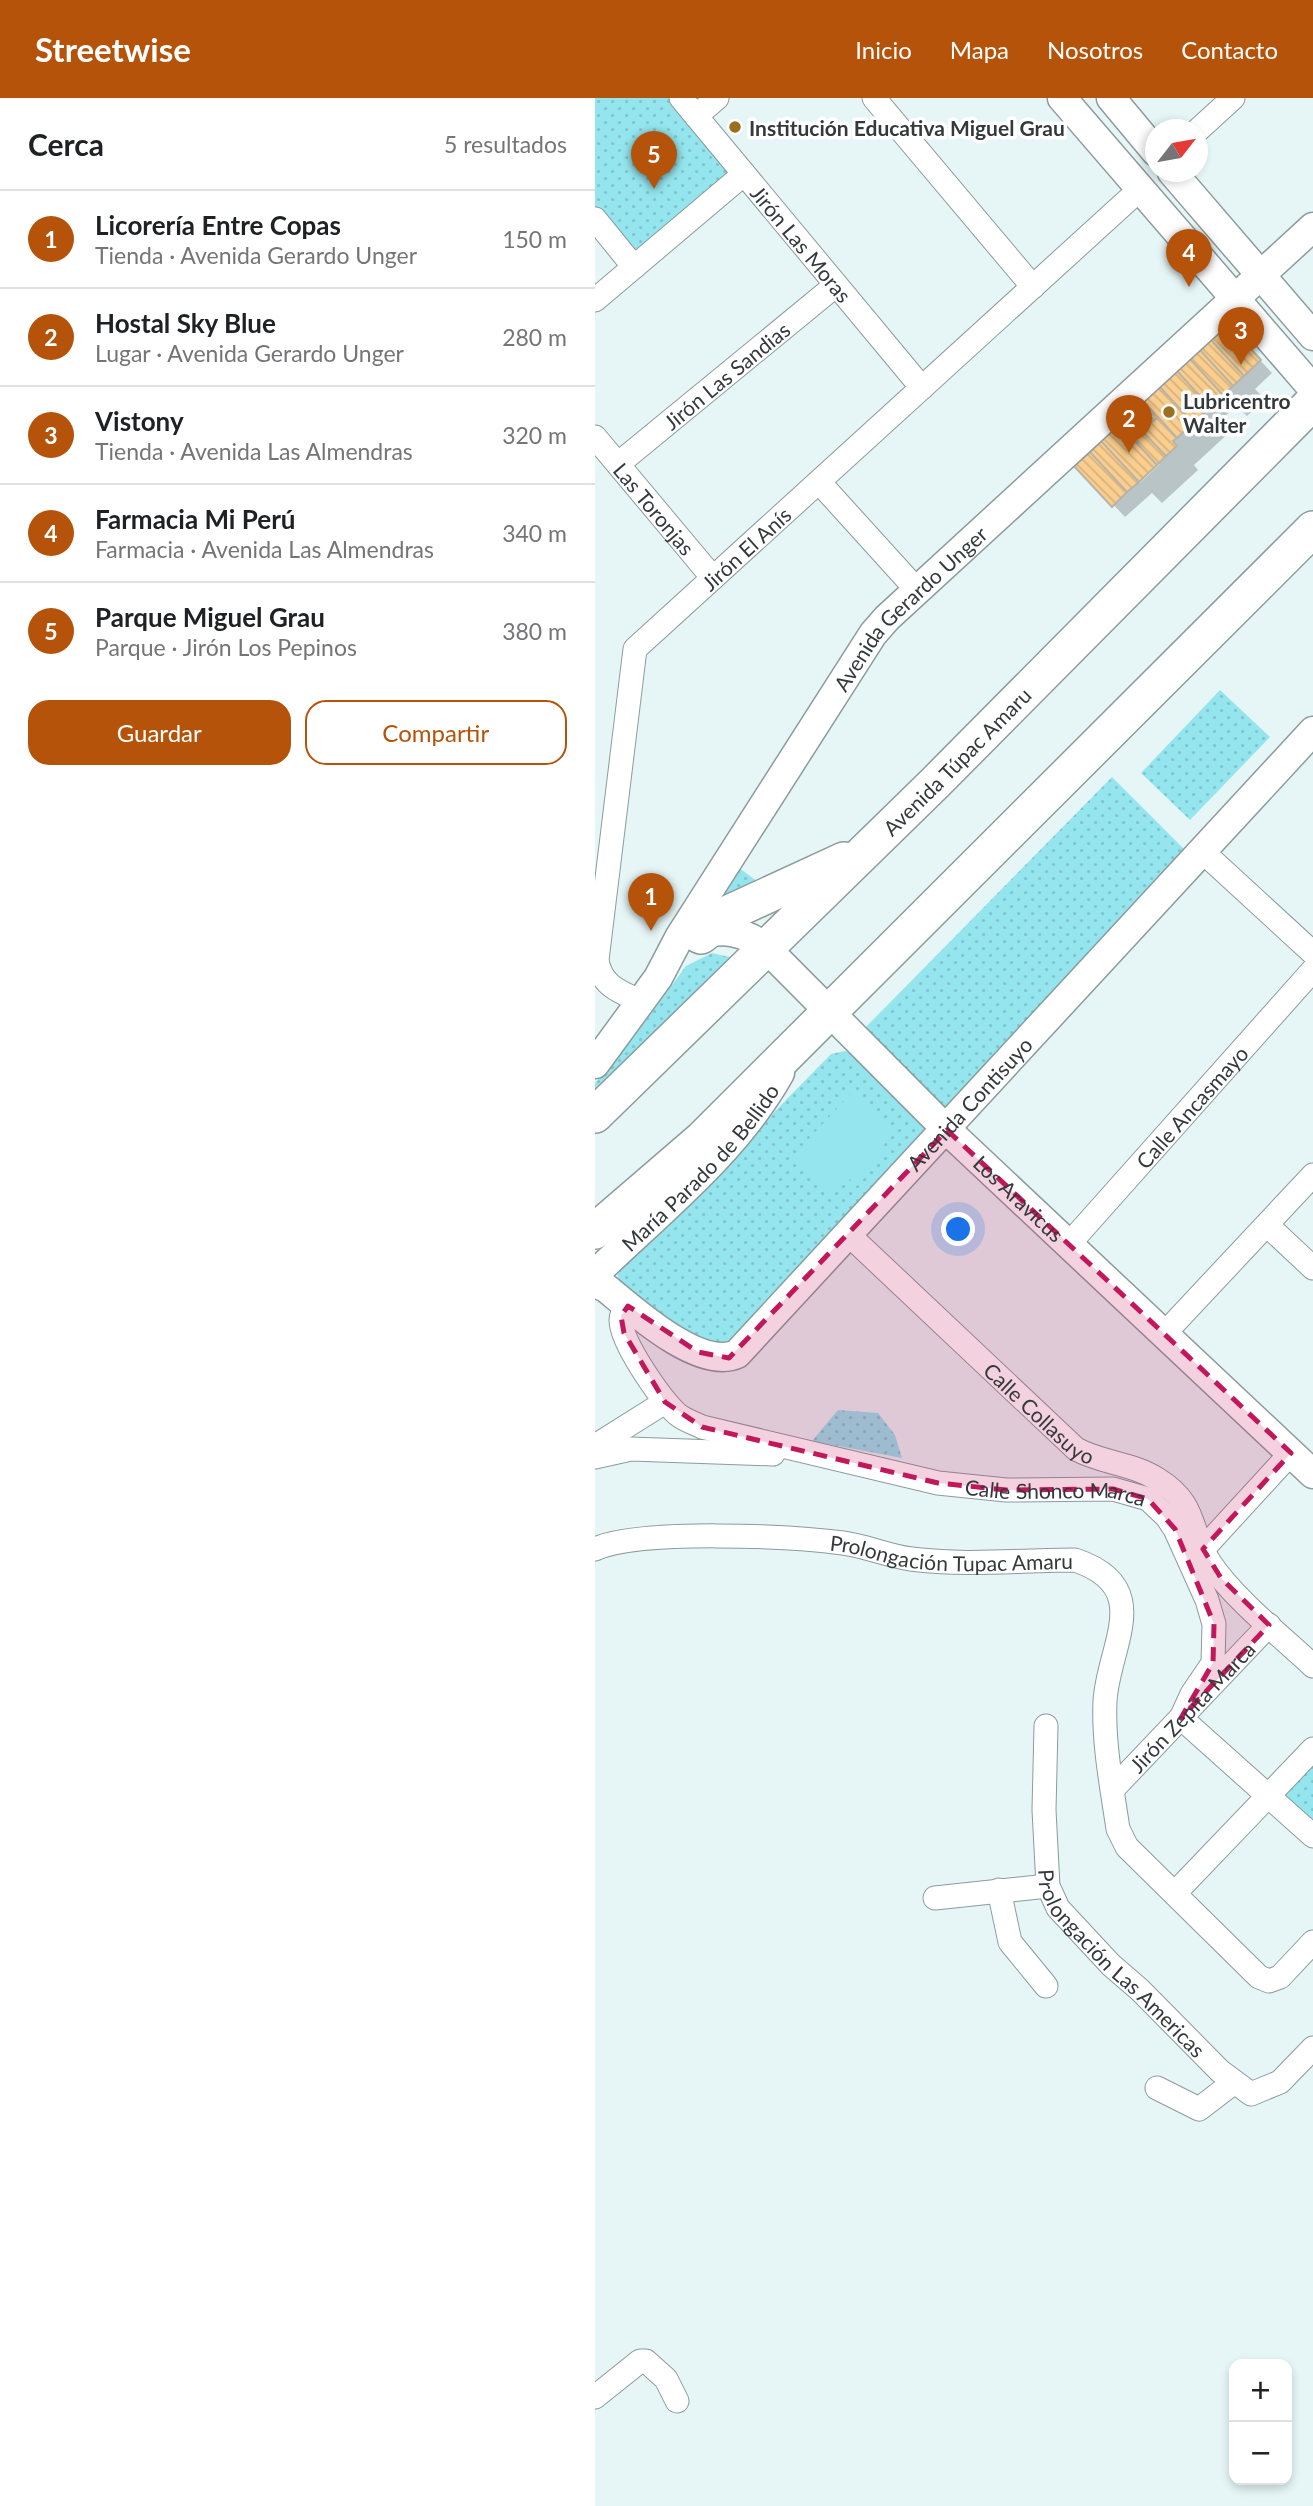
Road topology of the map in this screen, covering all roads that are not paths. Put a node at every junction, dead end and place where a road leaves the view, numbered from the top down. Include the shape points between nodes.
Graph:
1 (681, 98) edge
2 (717, 98) edge
3 (874, 98) edge
4 (1062, 98) edge
5 (1111, 98) edge
6 (1233, 98) edge
7 (696, 116) junction
8 (1208, 122) edge
9 (1145, 139) edge
10 (744, 174) junction
11 (1181, 182) edge
12 (1139, 190) junction
13 (595, 219) edge
14 (1313, 227) edge
15 (634, 267) junction
16 (1261, 276) junction
17 (836, 285) junction
18 (1033, 287) junction
19 (595, 300) edge
20 (1234, 301) junction
21 (1313, 337) edge
22 (922, 388) junction
23 (1313, 389) edge
24 (1313, 402) edge
25 (595, 437) edge
26 (618, 464) junction
27 (819, 482) junction
28 (1308, 543) edge
29 (713, 578) junction
30 (916, 589) junction
31 (1310, 742) edge
32 (871, 845) junction
33 (1203, 852) junction
34 (701, 936) junction
35 (766, 948) junction
36 (1313, 953) edge
37 (1313, 970) edge
38 (658, 978) junction
39 (642, 1002) junction
40 (829, 1014) junction
41 (792, 1050) junction
42 (595, 1064) edge
43 (595, 1115) edge
44 (947, 1130) junction
45 (1313, 1175) edge
46 (1266, 1225) junction
47 (597, 1228) edge
48 (849, 1236) junction
49 (1069, 1244) junction
50 (1313, 1268) edge
51 (595, 1274) edge
52 (595, 1283) edge
53 (628, 1306) junction
54 (1165, 1333) junction
55 (665, 1402) junction
56 (595, 1446) edge
57 (1290, 1453) junction
58 (821, 1456) junction
59 (595, 1457) edge
60 (1313, 1474) edge
61 (595, 1549) edge
62 (1203, 1549) junction
63 (1269, 1625) junction
64 (1313, 1666) edge
65 (1181, 1718) junction
66 (1045, 1726) dead end
67 (1313, 1749) edge
68 (1112, 1789) junction
69 (1268, 1796) junction
70 (1313, 1836) edge
71 (1048, 1886) junction
72 (999, 1890) junction
73 (1175, 1893) junction
74 (935, 1898) dead end
75 (1313, 1942) edge
76 (1046, 1986) dead end
77 (1313, 2048) edge
78 (1233, 2083) junction
79 (1157, 2088) dead end
80 (595, 2398) edge
81 (677, 2401) dead end

1 - 7 street, Jirón Las Moras
2 - 7 street
3 - 18 street
4 - 12 street
5 - 9 street
6 - 8 street
7 - 10 street, Jirón Las Moras
10 - 15 street
10 - 17 street, Jirón Las Moras
11 - 16 street
12 - 18 street, Jirón El Anís
12 - 20 street
13 - 15 street
14 - 16 street, Avenida Gerardo Unger
15 - 19 street
16 - 20 street, Avenida Gerardo Unger
16 - 21 street
17 - 22 street, Jirón Las Moras
17 - 26 street, Jirón Las Sandias
18 - 22 street, Jirón El Anís
20 - 23 street
20 - 30 street, Avenida Gerardo Unger
22 - 27 street, Jirón El Anís
24 - 32 main road, Avenida Túpac Amaru
25 - 26 street, Las Toronjas
26 - 29 street, Las Toronjas
27 - 29 street, Jirón El Anís
27 - 30 street
28 - 40 main road
29 - 39 street, Jirón El Anís via 632,655 597,960 610,986
30 - 38 street, Avenida Gerardo Unger via 873,634 680,936
31 - 33 street, Avenida Contisuyo
32 - 34 main road via 730,912
32 - 35 main road, Avenida Túpac Amaru
33 - 36 street
33 - 44 street, Avenida Contisuyo
34 - 35 street, Los Aravicus via 718,931 737,933
34 - 38 street via 678,953
35 - 40 street, Los Aravicus
35 - 43 main road, Avenida Túpac Amaru
37 - 49 street, Calle Ancasmayo
38 - 39 street, Avenida Gerardo Unger
39 - 42 street, Avenida Gerardo Unger
40 - 41 main road
40 - 44 street, Los Aravicus
41 - 47 main road via 662,1175
41 - 51 street, María Parado de Bellido via 772,1088 740,1131
44 - 48 street, Avenida Contisuyo
44 - 49 street, Los Aravicus
45 - 46 street
46 - 50 street
46 - 54 street
48 - 53 street, Avenida Contisuyo via 729,1358 698,1352
48 - 62 street, Calle Collasuyo via 1076,1450 1141,1471 1170,1490 1191,1514
49 - 54 street, Los Aravicus
52 - 53 street, Avenida Contisuyo
53 - 55 street, Calle Shonco Marca via 621,1316 624,1333
54 - 57 street, Los Aravicus
55 - 56 street
55 - 58 street, Calle Shonco Marca via 680,1417 702,1427
57 - 60 street, Los Aravicus
57 - 62 street
58 - 59 street via 631,1449
58 - 65 street, Calle Shonco Marca via 972,1488 1113,1489 1158,1506 1175,1529 1214,1623 1213,1663
61 - 68 street, Prolongación Tupac Amaru via 610,1543 691,1538 812,1540 846,1543 909,1559 1076,1560 1091,1565 1115,1588 1123,1615 1105,1701
62 - 63 street, Calle Collasuyo via 1221,1578
63 - 64 street, Calle Collasuyo
63 - 65 street, Jirón Zepita Marca
65 - 68 street, Jirón Zepita Marca
65 - 69 street
66 - 71 street, Prolongación Las Americas
67 - 69 street
68 - 73 street, Prolongación Tupac Amaru via 1118,1829 1127,1847
69 - 70 street
69 - 73 street
71 - 72 street
71 - 78 street, Prolongación Las Americas via 1058,1908 1111,1965
72 - 74 street
72 - 76 street via 1010,1942
73 - 75 street, Prolongación Tupac Amaru via 1259,1977 1269,1981 1280,1977
77 - 78 street via 1265,2091 1251,2094
78 - 79 street via 1199,2109
80 - 81 street via 640,2361 646,2361 666,2379

